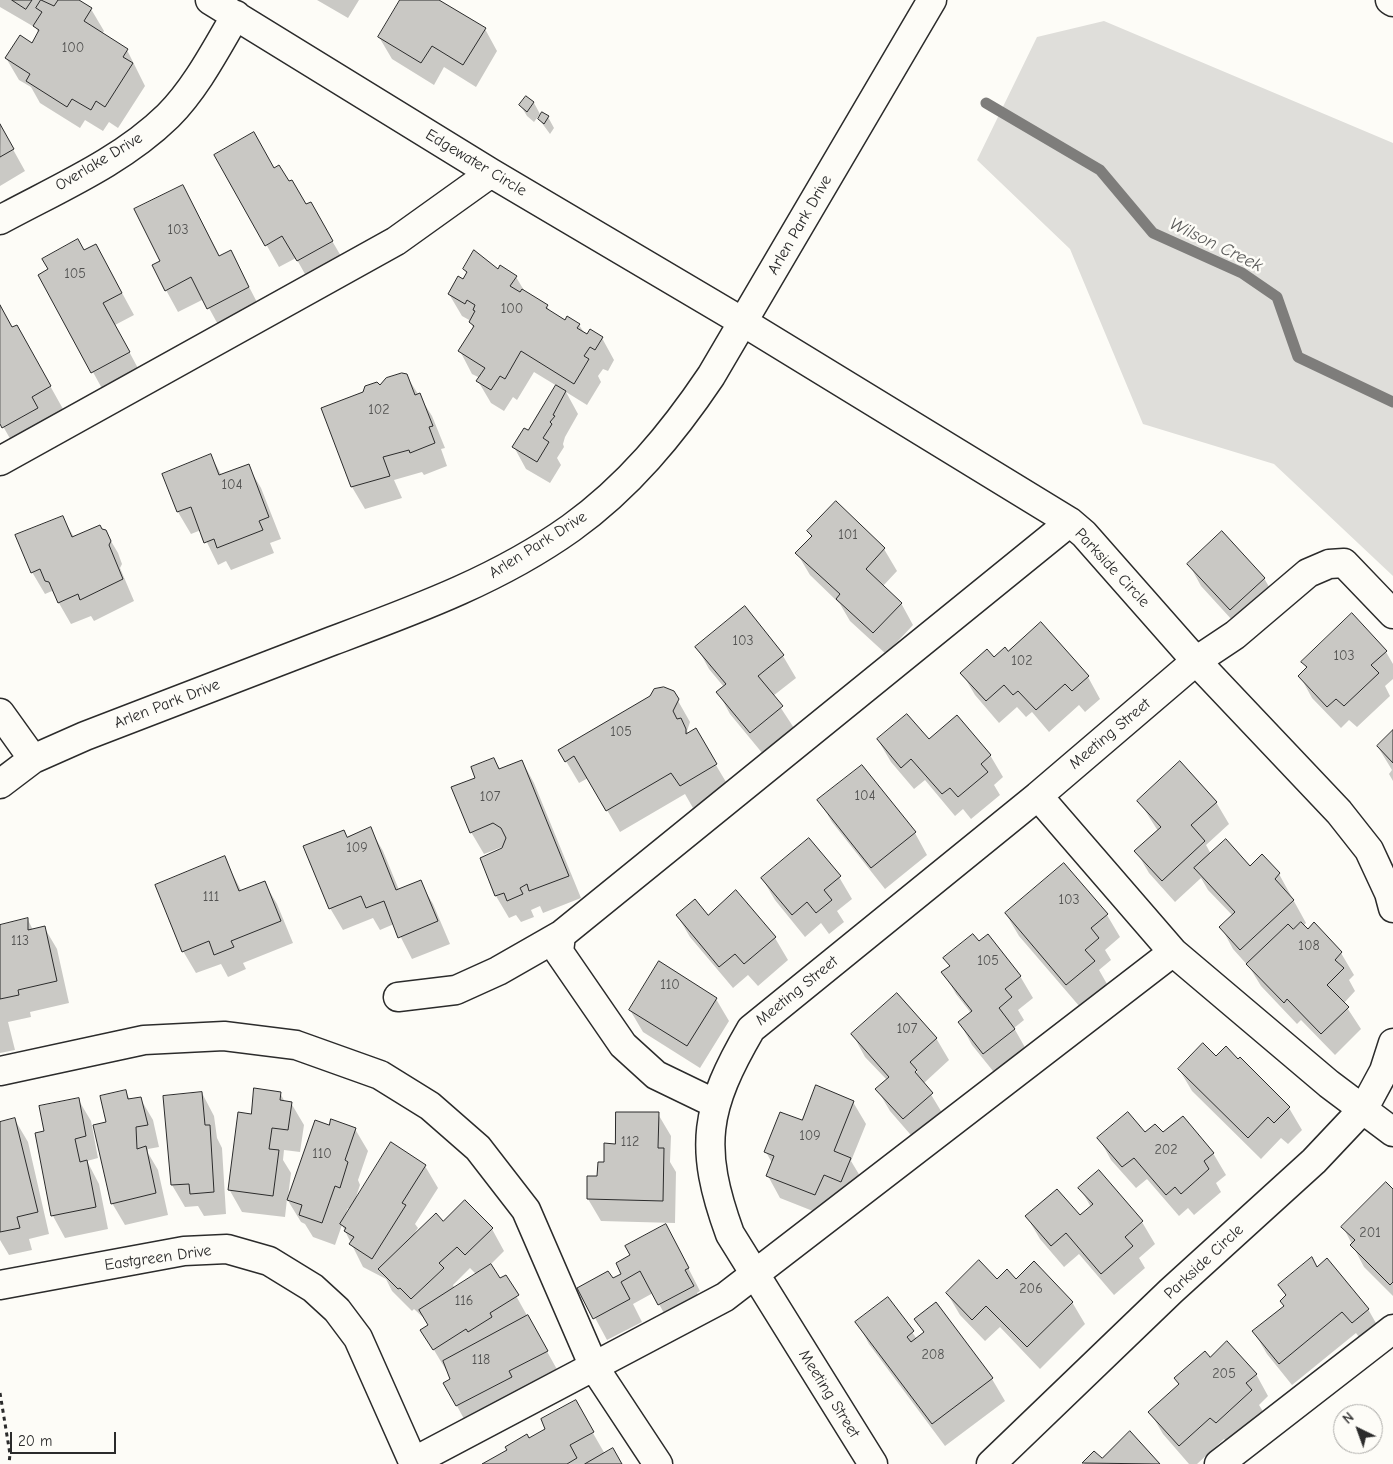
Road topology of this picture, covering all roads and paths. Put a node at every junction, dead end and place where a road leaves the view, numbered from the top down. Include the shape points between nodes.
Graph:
1 (210, 0) edge
2 (932, 0) edge
3 (236, 15) junction
4 (491, 173) junction
5 (0, 220) edge
6 (743, 322) junction
7 (0, 461) edge
8 (1070, 522) junction
9 (1393, 614) edge
10 (1196, 661) junction
11 (0, 713) edge
12 (33, 758) junction
13 (0, 784) edge
14 (1038, 796) junction
15 (1393, 908) edge
16 (561, 935) junction
17 (1172, 952) junction
18 (398, 997) dead end
19 (1393, 1043) edge
20 (0, 1071) edge
21 (716, 1104) junction
22 (1364, 1108) junction
23 (1393, 1132) edge
24 (755, 1275) junction
25 (0, 1285) edge
26 (1393, 1329) edge
27 (594, 1367) junction
28 (0, 1393) edge
29 (413, 1463) edge
30 (9, 1464) edge
31 (658, 1464) edge
32 (873, 1464) edge
33 (991, 1464) edge
34 (1219, 1464) edge

1 - 3 street, Edgewater Circle
2 - 6 street, Arlen Park Drive
3 - 4 street, Edgewater Circle
3 - 5 street, Overlake Drive via 192,87 145,136 111,159
4 - 6 street, Edgewater Circle
4 - 7 street via 396,241
6 - 8 street, Parkside Circle
6 - 12 street, Arlen Park Drive via 686,413 634,475 570,529 509,567 444,599
8 - 10 street, Parkside Circle
8 - 16 street
9 - 10 street, Meeting Street via 1344,563 1329,564 1308,574 1235,635
10 - 14 street, Meeting Street
10 - 15 street, Parkside Circle via 1339,812 1369,850
11 - 12 street
12 - 13 street, Arlen Park Drive
14 - 17 street
14 - 21 street, Meeting Street via 751,1028 727,1069
16 - 18 street via 498,971 456,990
16 - 21 street via 559,952 623,1044 656,1075
17 - 22 street via 1329,1084
17 - 24 street
19 - 22 street, Parkside Circle via 1384,1071
20 - 27 street via 144,1040 224,1036 296,1045 380,1075 430,1106 478,1148 526,1210
21 - 24 street, Meeting Street via 709,1138 716,1196 730,1234
22 - 23 street
22 - 33 street, Parkside Circle via 1314,1161
24 - 27 street via 724,1297
24 - 32 street, Meeting Street
25 - 29 street, Eastgreen Drive via 184,1251 227,1249 269,1261 313,1288 337,1310 358,1338
26 - 34 street
27 - 29 street
27 - 31 street
28 - 30 path

